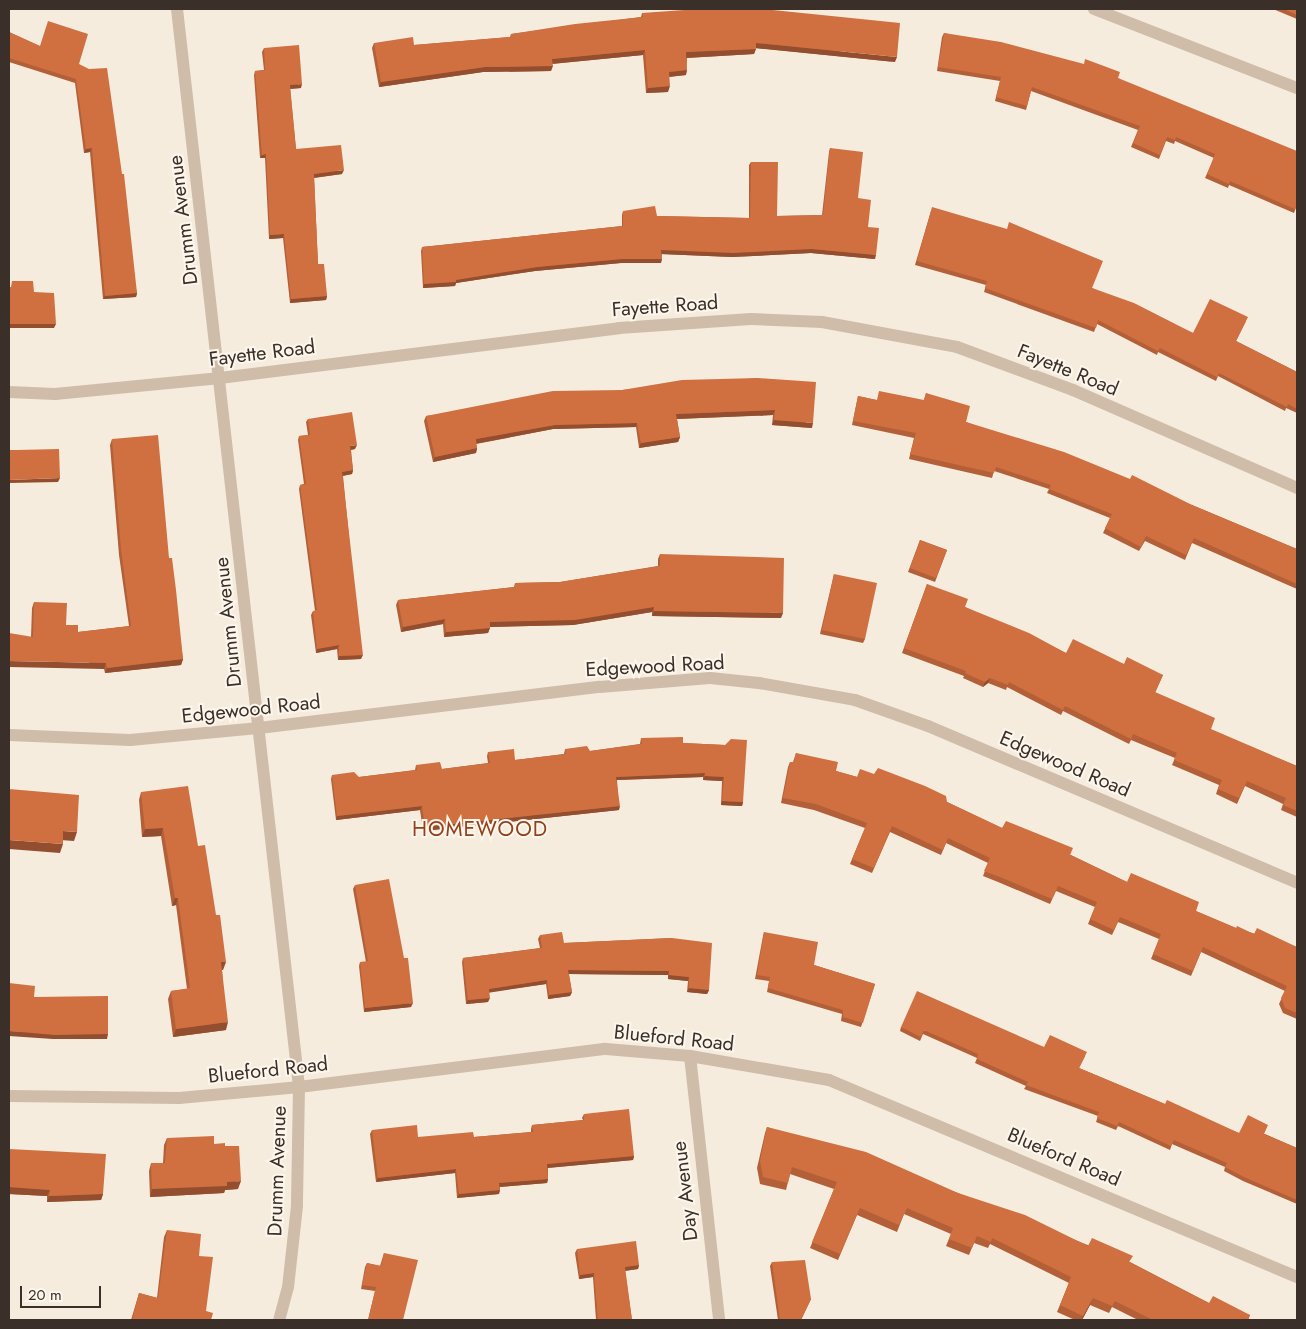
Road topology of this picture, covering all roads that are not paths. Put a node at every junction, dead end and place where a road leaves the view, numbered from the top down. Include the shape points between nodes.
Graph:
1 (176, 9) edge
2 (1094, 9) edge
3 (1297, 88) edge
4 (220, 378) junction
5 (9, 392) edge
6 (1297, 488) edge
7 (259, 728) junction
8 (9, 736) edge
9 (1297, 883) edge
10 (690, 1056) junction
11 (299, 1087) junction
12 (9, 1096) edge
13 (1297, 1277) edge
14 (279, 1320) edge
15 (719, 1320) edge

1 - 4 street, Drumm Avenue
2 - 3 street
4 - 5 street, Fayette Road via 55,394
4 - 6 street, Fayette Road via 619,328 751,319 822,322 958,347 1073,390
4 - 7 street, Drumm Avenue
7 - 8 street, Edgewood Road via 122,740
7 - 9 street, Edgewood Road via 600,687 710,678 759,683 856,700 919,723
7 - 11 street, Drumm Avenue
10 - 11 street, Blueford Road via 606,1049
10 - 13 street, Blueford Road via 829,1080
10 - 15 street, Day Avenue
11 - 12 street, Blueford Road via 179,1098
11 - 14 street, Drumm Avenue via 297,1206 288,1287

